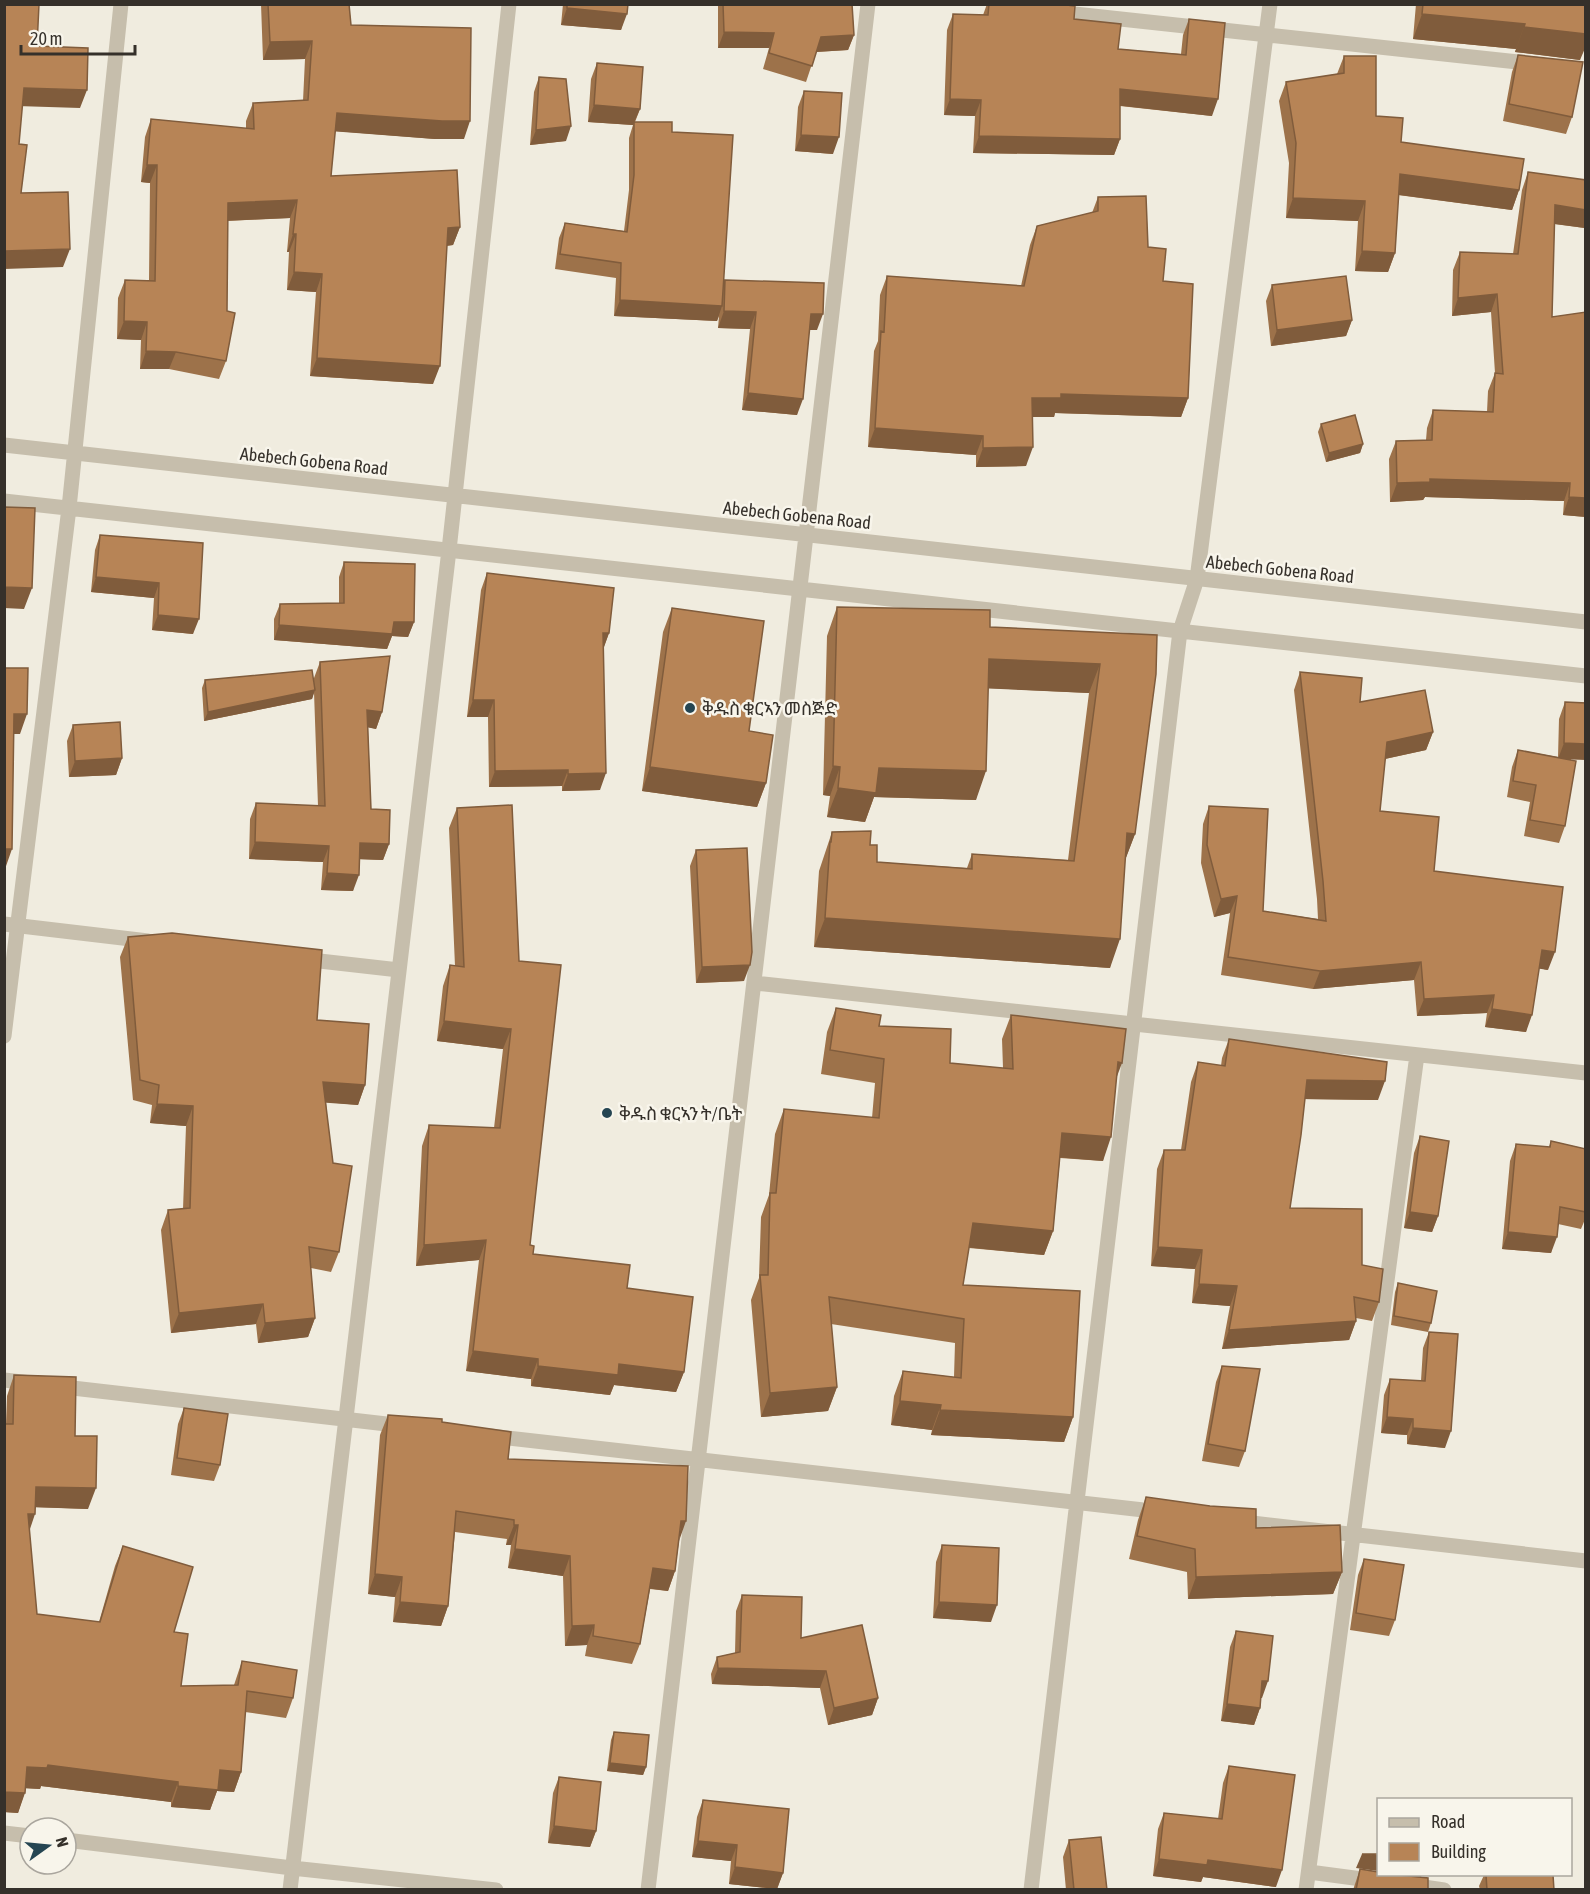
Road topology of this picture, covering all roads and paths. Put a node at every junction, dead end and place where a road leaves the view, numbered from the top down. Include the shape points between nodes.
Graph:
1 (121, 4) edge
2 (509, 4) edge
3 (868, 4) edge
4 (1270, 4) edge
5 (1045, 11) edge
6 (1267, 35) junction
7 (1550, 66) edge
8 (4, 445) edge
9 (75, 454) junction
10 (455, 496) junction
11 (4, 501) edge
12 (69, 508) junction
13 (807, 535) junction
14 (449, 550) junction
15 (1197, 579) junction
16 (801, 589) junction
17 (1586, 622) edge
18 (1180, 631) junction
19 (1586, 676) edge
20 (11, 924) edge
21 (161, 942) edge
22 (292, 958) edge
23 (399, 970) junction
24 (754, 983) junction
25 (1134, 1024) junction
26 (4, 1036) edge
27 (1417, 1055) junction
28 (1586, 1073) edge
29 (4, 1380) edge
30 (346, 1419) junction
31 (416, 1427) edge
32 (475, 1434) edge
33 (699, 1459) junction
34 (1077, 1502) junction
35 (1181, 1514) edge
36 (1215, 1518) edge
37 (1353, 1534) junction
38 (1586, 1561) edge
39 (78, 1841) edge
40 (292, 1868) junction
41 (1309, 1872) junction
42 (290, 1890) edge
43 (496, 1890) edge
44 (648, 1890) edge
45 (1031, 1890) edge
46 (1306, 1890) edge
47 (1444, 1890) edge

1 - 9 street
2 - 10 street
3 - 13 street
4 - 6 street
5 - 6 street
6 - 7 street
6 - 15 street
8 - 9 street, Abebech Gobena Road
9 - 10 street, Abebech Gobena Road
9 - 12 street
10 - 13 street, Abebech Gobena Road
10 - 14 street
11 - 12 street
12 - 14 street
12 - 20 street
13 - 15 street, Abebech Gobena Road
13 - 16 street
14 - 16 street
14 - 23 street
15 - 17 street, Abebech Gobena Road
15 - 18 street
16 - 18 street
16 - 24 street
18 - 19 street
18 - 25 street
20 - 21 street
20 - 26 street
22 - 23 street
23 - 30 street
24 - 25 street
24 - 33 street
25 - 27 street
25 - 34 street
27 - 28 street
27 - 37 street
29 - 30 street
30 - 31 street
30 - 40 street
32 - 33 street
33 - 34 street
33 - 44 street
34 - 35 street
34 - 45 street
36 - 37 street
37 - 38 street
37 - 41 street
39 - 40 street
40 - 42 street
40 - 43 street
41 - 46 street
41 - 47 street

